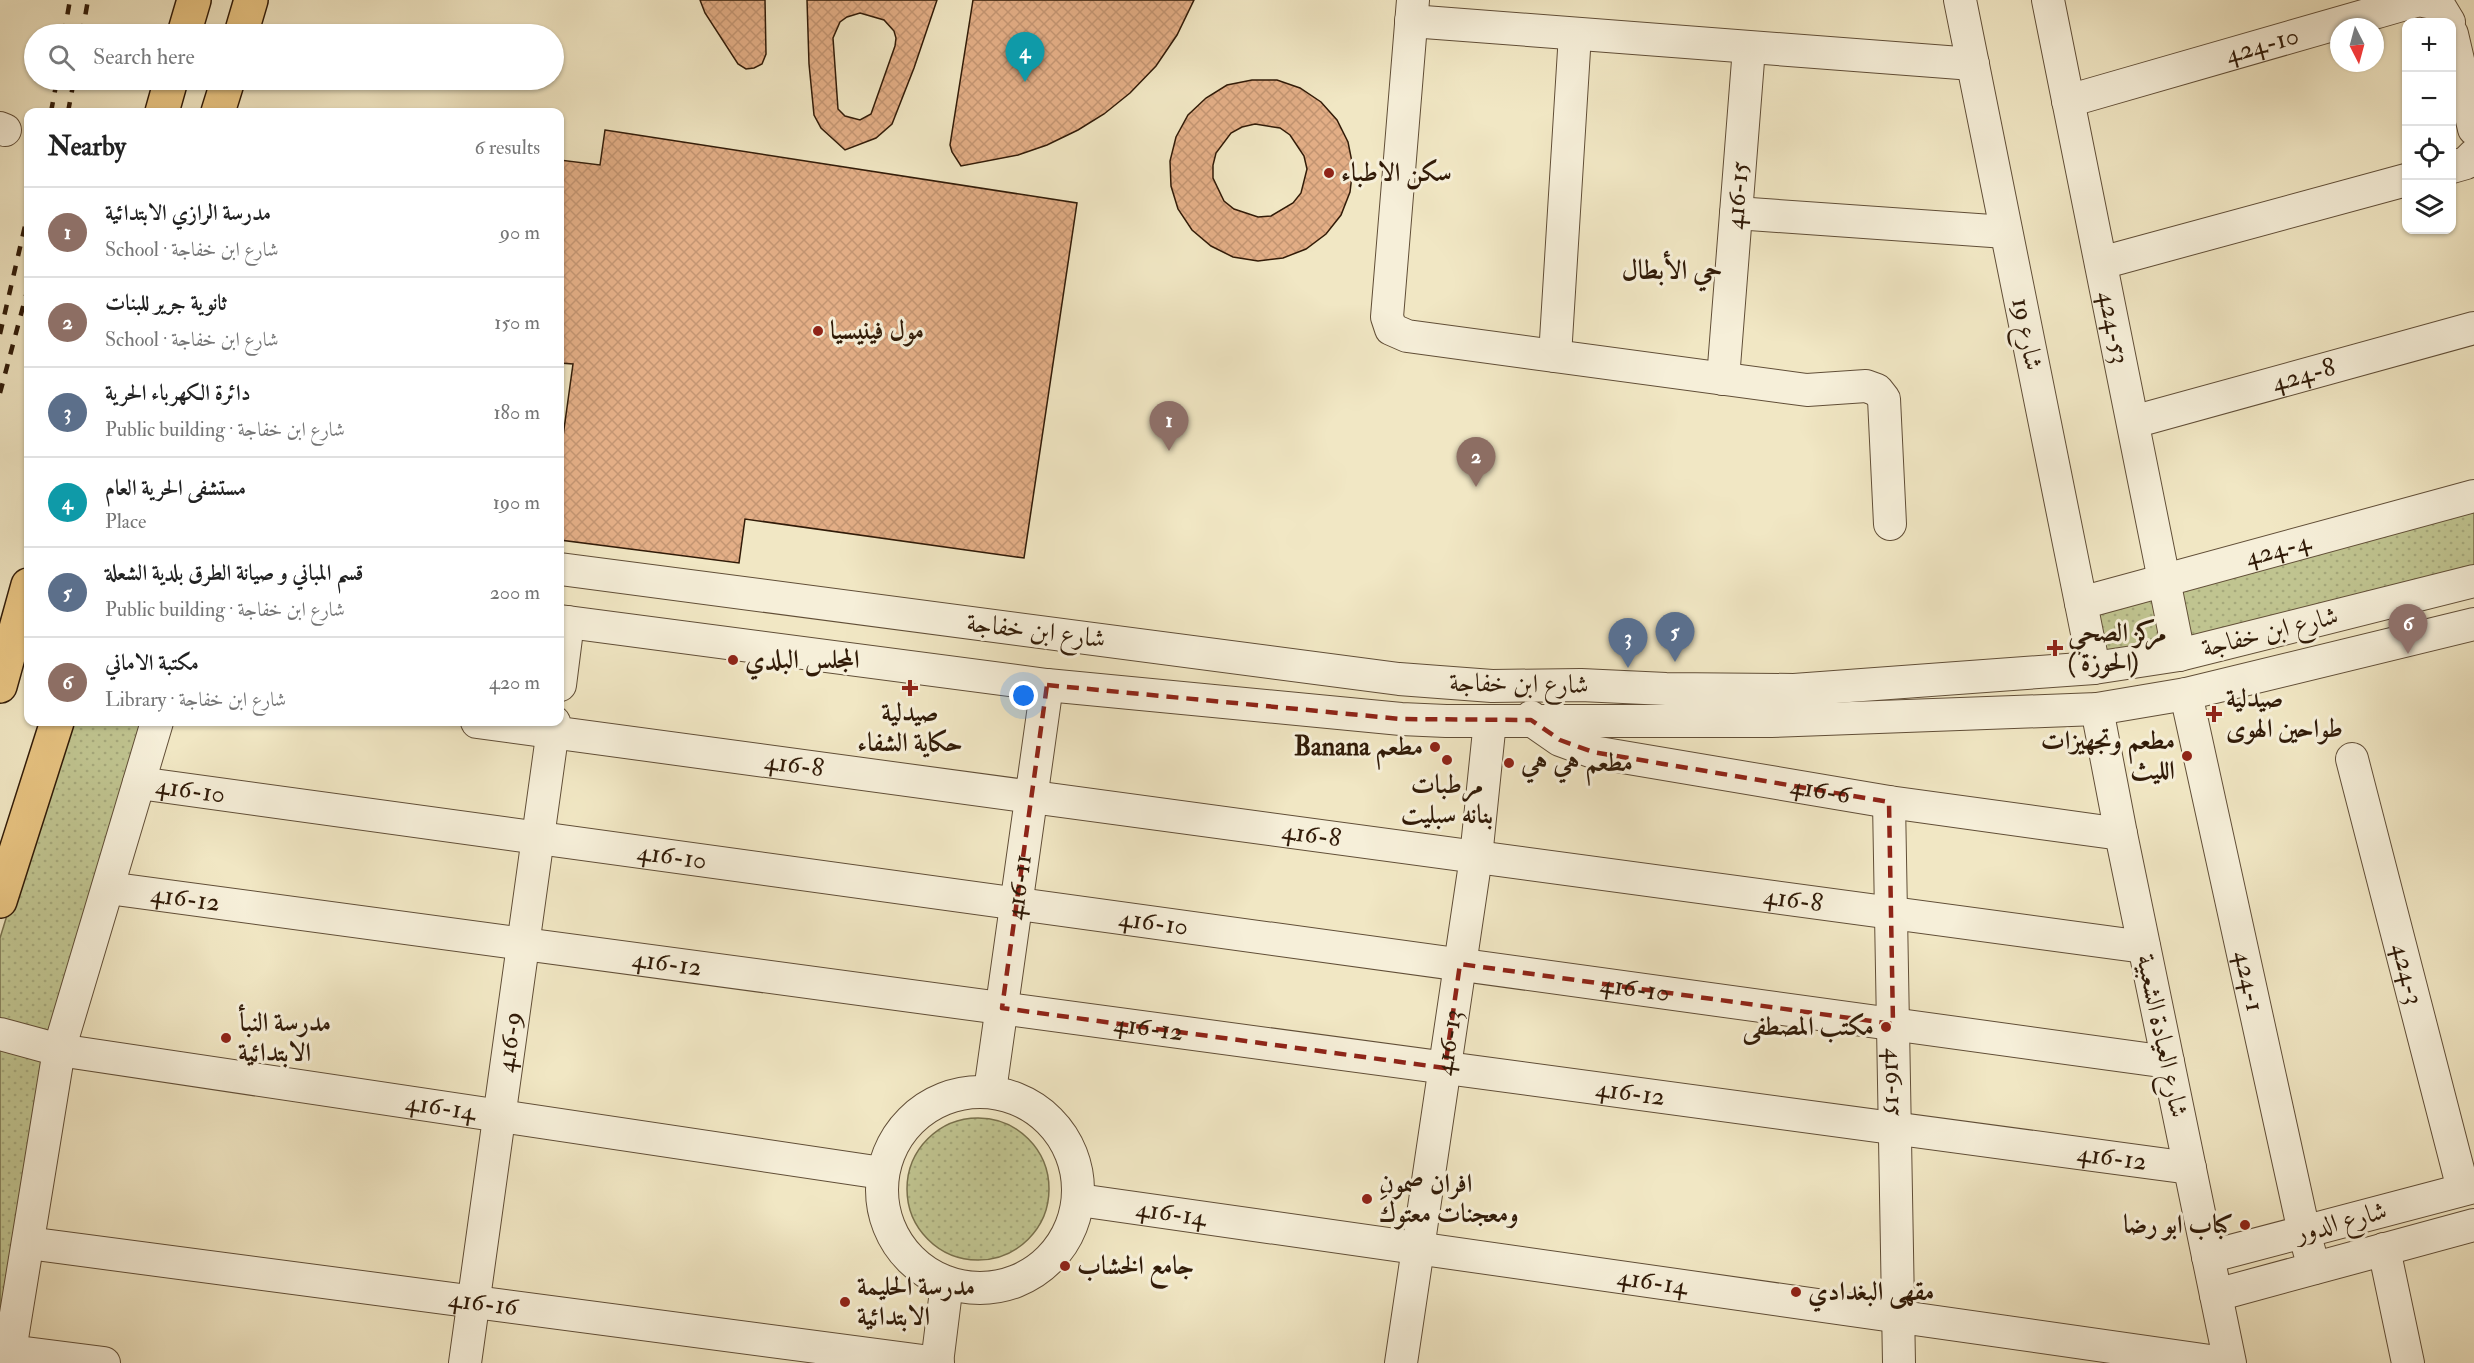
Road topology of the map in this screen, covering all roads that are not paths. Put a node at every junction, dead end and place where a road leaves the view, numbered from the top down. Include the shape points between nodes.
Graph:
1 (194, 0) edge
2 (251, 0) edge
3 (1960, 0) edge
4 (2048, 0) edge
5 (1412, 11) edge
6 (2447, 18) edge
7 (187, 24) edge
8 (244, 24) edge
9 (1575, 34) junction
10 (1749, 48) junction
11 (2456, 55) edge
12 (1973, 64) junction
13 (168, 90) edge
14 (225, 90) edge
15 (2068, 101) junction
16 (163, 108) edge
17 (219, 108) edge
18 (2474, 129) edge
19 (2474, 155) edge
20 (2456, 166) edge
21 (2402, 181) edge
22 (1736, 213) junction
23 (2006, 232) junction
24 (2101, 263) junction
25 (2474, 328) edge
26 (1555, 356) junction
27 (1723, 379) junction
28 (2133, 422) junction
29 (2474, 496) edge
30 (1890, 524) dead end
31 (564, 570) edge
32 (2164, 581) junction
33 (2474, 581) edge
34 (24, 599) edge
35 (2081, 603) junction
36 (564, 621) edge
37 (2474, 624) edge
38 (2179, 655) junction
39 (2094, 668) junction
40 (1047, 685) junction
41 (1530, 685) junction
42 (0, 686) edge
43 (2186, 694) junction
44 (2097, 709) junction
45 (1531, 720) junction
46 (1490, 721) junction
47 (56, 726) edge
48 (156, 726) edge
49 (539, 726) edge
50 (554, 727) edge
51 (2352, 759) dead end
52 (139, 783) junction
53 (1031, 797) junction
54 (1889, 802) junction
55 (2121, 834) junction
56 (538, 837) junction
57 (1476, 857) junction
58 (108, 888) junction
59 (0, 901) edge
60 (1016, 903) junction
61 (1891, 913) junction
62 (524, 944) junction
63 (2144, 947) junction
64 (1460, 964) junction
65 (1002, 1008) junction
66 (1893, 1024) junction
67 (0, 1034) edge
68 (59, 1050) junction
69 (2168, 1062) junction
70 (1445, 1068) junction
71 (990, 1091) junction
72 (500, 1116) junction
73 (1895, 1129) junction
74 (2190, 1168) junction
75 (882, 1173) junction
76 (2469, 1188) edge
77 (1079, 1200) junction
78 (2474, 1225) edge
79 (2304, 1232) junction
80 (28, 1243) junction
81 (1418, 1248) junction
82 (2384, 1249) junction
83 (2208, 1257) junction
84 (2314, 1268) junction
85 (948, 1283) junction
86 (2216, 1294) junction
87 (474, 1302) junction
88 (1898, 1316) junction
89 (9, 1357) edge
90 (104, 1363) edge
91 (465, 1363) edge
92 (938, 1363) edge
93 (1401, 1363) edge
94 (1899, 1363) edge
95 (2224, 1363) edge
96 (2230, 1363) edge
97 (2408, 1363) edge

1 - 7 main road
2 - 8 main road
3 - 12 street, شارع 19
4 - 15 street, 424-53
5 - 9 street
5 - 26 street via 1387,317 1391,329 1407,336
6 - 15 street, 424-10 via 2438,4 2419,0
9 - 10 street
9 - 26 street
10 - 12 street
10 - 22 street, 416-15
11 - 18 street
12 - 23 street, شارع 19
13 - 16 main road
14 - 17 main road
15 - 24 street, 424-53
19 - 20 street
21 - 24 street
22 - 23 street
22 - 27 street, 416-15
23 - 35 street, شارع 19
24 - 28 street, 424-53
25 - 28 street, 424-8
26 - 27 street
27 - 30 street via 1807,390 1866,386 1877,390 1884,399
28 - 32 street, 424-53
29 - 32 street, 424-4
31 - 41 street, شارع ابن خفاجة via 1399,680
32 - 35 street, 424-4
32 - 38 street, 424-53
33 - 38 street, شارع ابن خفاجة
34 - 42 main road
35 - 39 street, شارع 19
36 - 40 street, شارع ابن خفاجة
37 - 43 street, شارع ابن خفاجة
38 - 39 street, شارع ابن خفاجة
39 - 41 street, شارع ابن خفاجة via 1794,690
40 - 46 street, شارع ابن خفاجة via 1401,718
40 - 53 street, 416-11
41 - 45 street
43 - 44 street, شارع ابن خفاجة
43 - 79 street, 424-1
44 - 45 street, شارع ابن خفاجة via 1771,721
44 - 55 street, شارع العيادة الشعبية
45 - 46 street, شارع ابن خفاجة
45 - 54 street, 416-6 via 1560,740 1593,752
46 - 57 street, 416-13
47 - 59 main road
48 - 52 street
49 - 50 street, 416-8
50 - 53 street, 416-8
50 - 56 street, 416-9
51 - 76 street, 424-3
52 - 56 street, 416-10
52 - 58 street
53 - 57 street, 416-8
53 - 60 street, 416-11
54 - 55 street, 416-6
54 - 61 street, 416-15
55 - 63 street, شارع العيادة الشعبية
56 - 60 street, 416-10
56 - 62 street, 416-9
57 - 61 street, 416-8
57 - 64 street, 416-13
58 - 62 street, 416-12
58 - 68 street
60 - 64 street, 416-10
60 - 65 street, 416-11
61 - 63 street, 416-8
61 - 66 street, 416-15
62 - 65 street, 416-12
62 - 72 street, 416-9
63 - 69 street, شارع العيادة الشعبية
64 - 66 street, 416-10
64 - 70 street, 416-13
65 - 70 street, 416-12
65 - 71 street, 416-11
66 - 69 street, 416-10
66 - 73 street, 416-15
67 - 68 street, 416-14
68 - 72 street, 416-14
68 - 80 street
69 - 74 street, شارع العيادة الشعبية
70 - 73 street, 416-12
70 - 81 street, 416-13
71 - 75 street via 960,1093 933,1103 909,1121 892,1145
71 - 77 street via 1020,1099 1047,1116 1066,1140 1078,1169
72 - 75 street, 416-14
72 - 87 street, 416-9
73 - 74 street, 416-12
73 - 88 street, 416-15
74 - 83 street, شارع العيادة الشعبية
75 - 85 street via 882,1201 888,1228 923,1271
76 - 79 street, شارع الدور
77 - 81 street, 416-14
77 - 85 street via 1072,1229 1056,1254 1034,1273 1006,1285 977,1288
78 - 82 street, شارع الدور
79 - 83 street, شارع الدور
79 - 84 street, 424-1
80 - 87 street, 416-16
80 - 89 street
81 - 88 street, 416-14
81 - 93 street, 416-13
82 - 84 street, شارع الدور
82 - 97 street
83 - 86 street, شارع العيادة الشعبية
84 - 86 street, شارع الدور
85 - 92 street
86 - 96 street, شارع العيادة الشعبية
87 - 91 street, 416-9
87 - 92 street, 416-16
88 - 94 street, 416-15
88 - 95 street, 416-14
89 - 90 street

